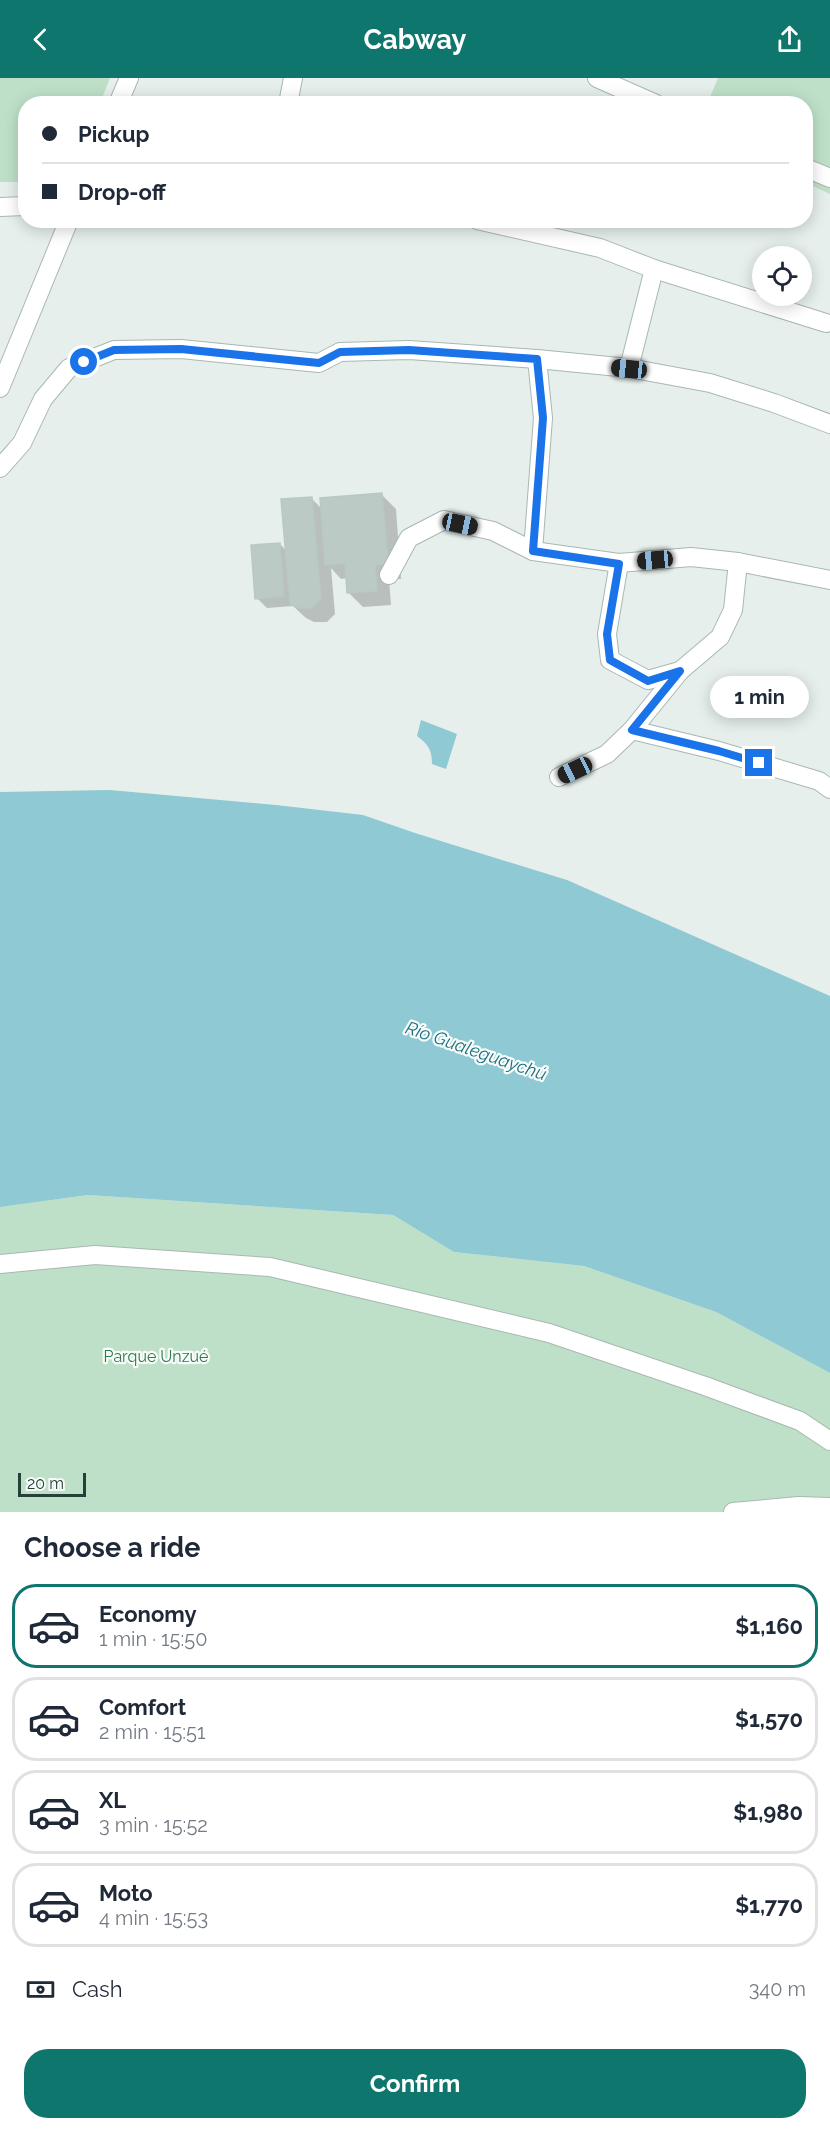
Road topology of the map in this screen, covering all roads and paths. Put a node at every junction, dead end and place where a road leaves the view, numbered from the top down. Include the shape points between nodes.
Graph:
1 (129, 78) edge
2 (293, 78) edge
3 (597, 78) edge
4 (121, 96) edge
5 (290, 96) edge
6 (638, 96) edge
7 (813, 171) edge
8 (830, 178) edge
9 (18, 206) edge
10 (0, 207) edge
11 (66, 228) edge
12 (512, 228) edge
13 (654, 269) junction
14 (826, 324) dead end
15 (537, 359) junction
16 (629, 369) junction
17 (0, 388) edge
18 (830, 424) edge
19 (0, 468) edge
20 (533, 551) junction
21 (738, 562) junction
22 (619, 564) junction
23 (389, 576) dead end
24 (830, 580) edge
25 (680, 671) junction
26 (632, 730) junction
27 (559, 777) dead end
28 (826, 780) edge
29 (0, 1264) edge
30 (830, 1442) edge
31 (830, 1507) edge
32 (733, 1512) edge

1 - 4 street
2 - 5 street
3 - 6 street
7 - 8 street
9 - 10 street
11 - 17 street
12 - 13 street via 600,248
13 - 14 street
13 - 16 street
15 - 16 street
15 - 19 street via 409,350 340,352 319,363 181,349 114,350 69,369 42,399 22,444
15 - 20 street via 543,418
16 - 18 street via 710,383
20 - 22 street
20 - 23 street via 493,531 444,520 409,538
21 - 22 street via 691,557
21 - 24 street
21 - 25 street via 733,610 720,637
22 - 25 street via 607,634 610,660 648,681
25 - 26 street
26 - 27 street via 607,754
26 - 28 street
29 - 30 street via 95,1255 270,1267 549,1333 800,1421
31 - 32 street

